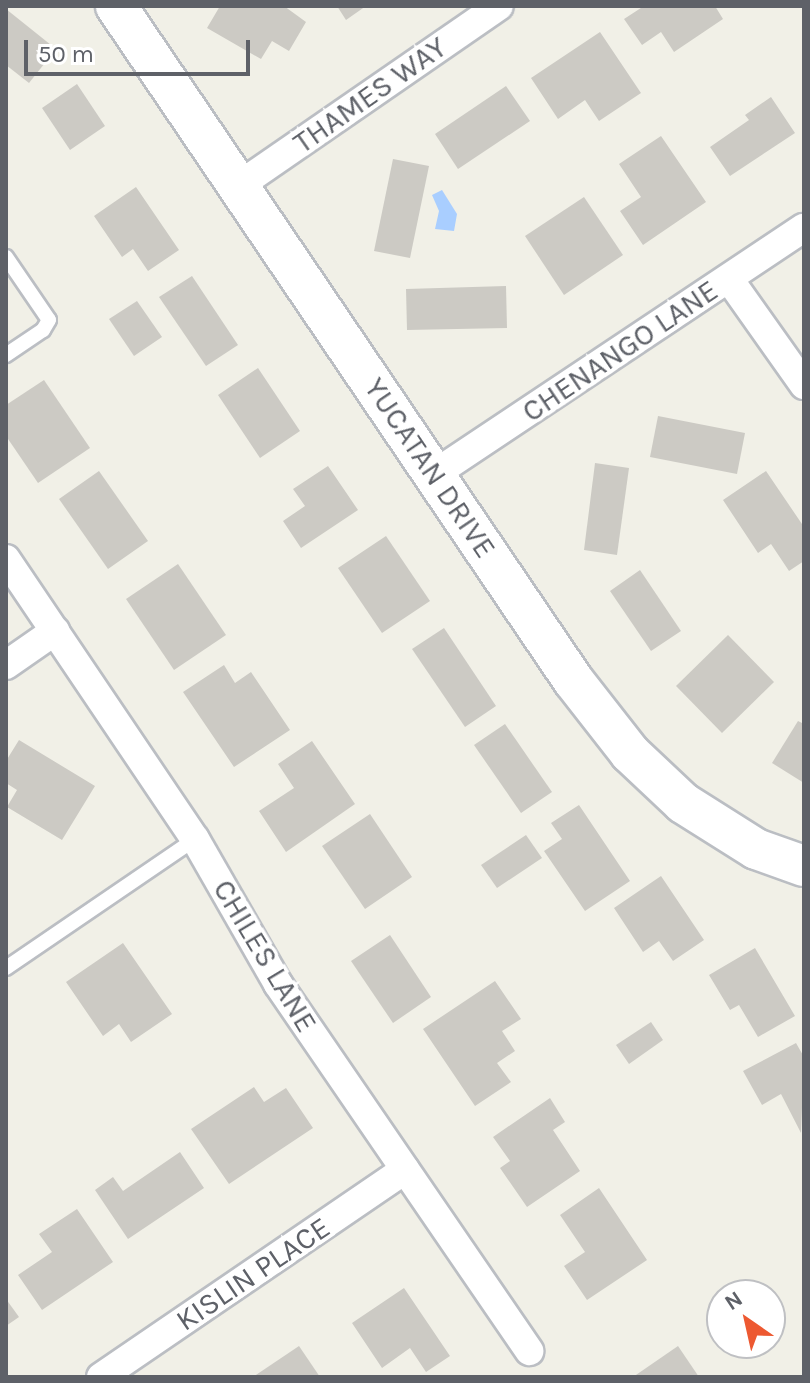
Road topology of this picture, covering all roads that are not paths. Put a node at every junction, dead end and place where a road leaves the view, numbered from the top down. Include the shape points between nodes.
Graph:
1 (116, 6) edge
2 (499, 6) edge
3 (241, 184) junction
4 (804, 228) edge
5 (6, 257) edge
6 (729, 279) junction
7 (6, 355) edge
8 (804, 385) edge
9 (436, 473) junction
10 (6, 559) edge
11 (55, 631) junction
12 (6, 665) edge
13 (195, 839) junction
14 (804, 866) edge
15 (6, 968) edge
16 (405, 1170) junction
17 (529, 1351) dead end
18 (101, 1377) edge

1 - 3 street, YUCATAN DRIVE
2 - 3 street, THAMES WAY
3 - 9 street, YUCATAN DRIVE
4 - 6 street, CHENANGO LANE
5 - 7 lane via 49,320
6 - 8 street
6 - 9 street, CHENANGO LANE
9 - 14 street, YUCATAN DRIVE via 573,680 630,753 683,803 756,849
10 - 11 street, CHILES LANE
11 - 12 street
11 - 13 street, CHILES LANE
13 - 15 lane
13 - 16 street, CHILES LANE via 278,984
16 - 17 street, CHILES LANE
16 - 18 street, KISLIN PLACE

